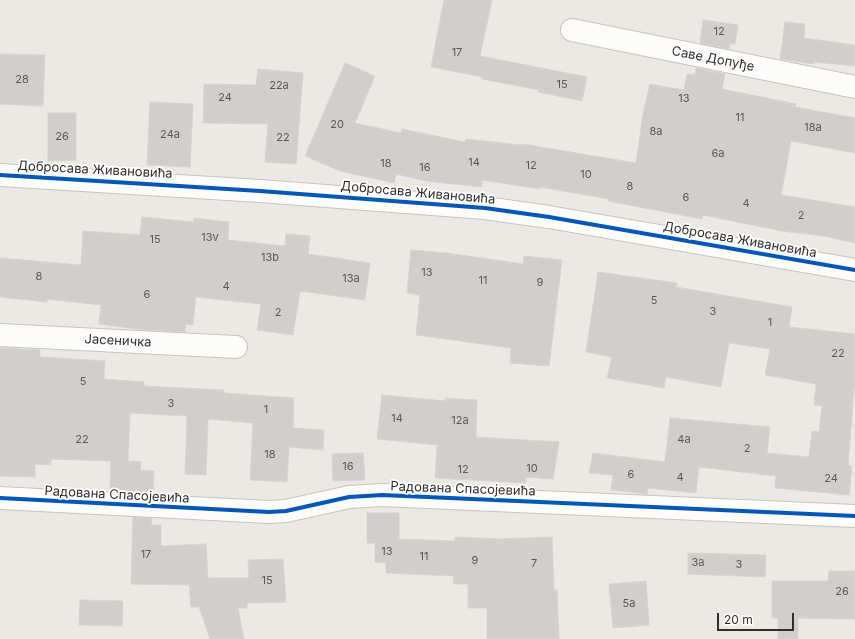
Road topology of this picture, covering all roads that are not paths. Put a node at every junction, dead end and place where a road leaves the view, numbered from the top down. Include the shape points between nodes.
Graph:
1 (572, 30) dead end
2 (855, 87) edge
3 (0, 175) edge
4 (855, 270) edge
5 (0, 335) edge
6 (236, 347) dead end
7 (0, 498) edge
8 (855, 516) edge

1 - 2 street, Саве Допуђе
3 - 4 street, Добросава Живановића via 260,190 485,208
5 - 6 street, Јасеничка
7 - 8 street, Радована Спасојевића via 269,512 382,495

